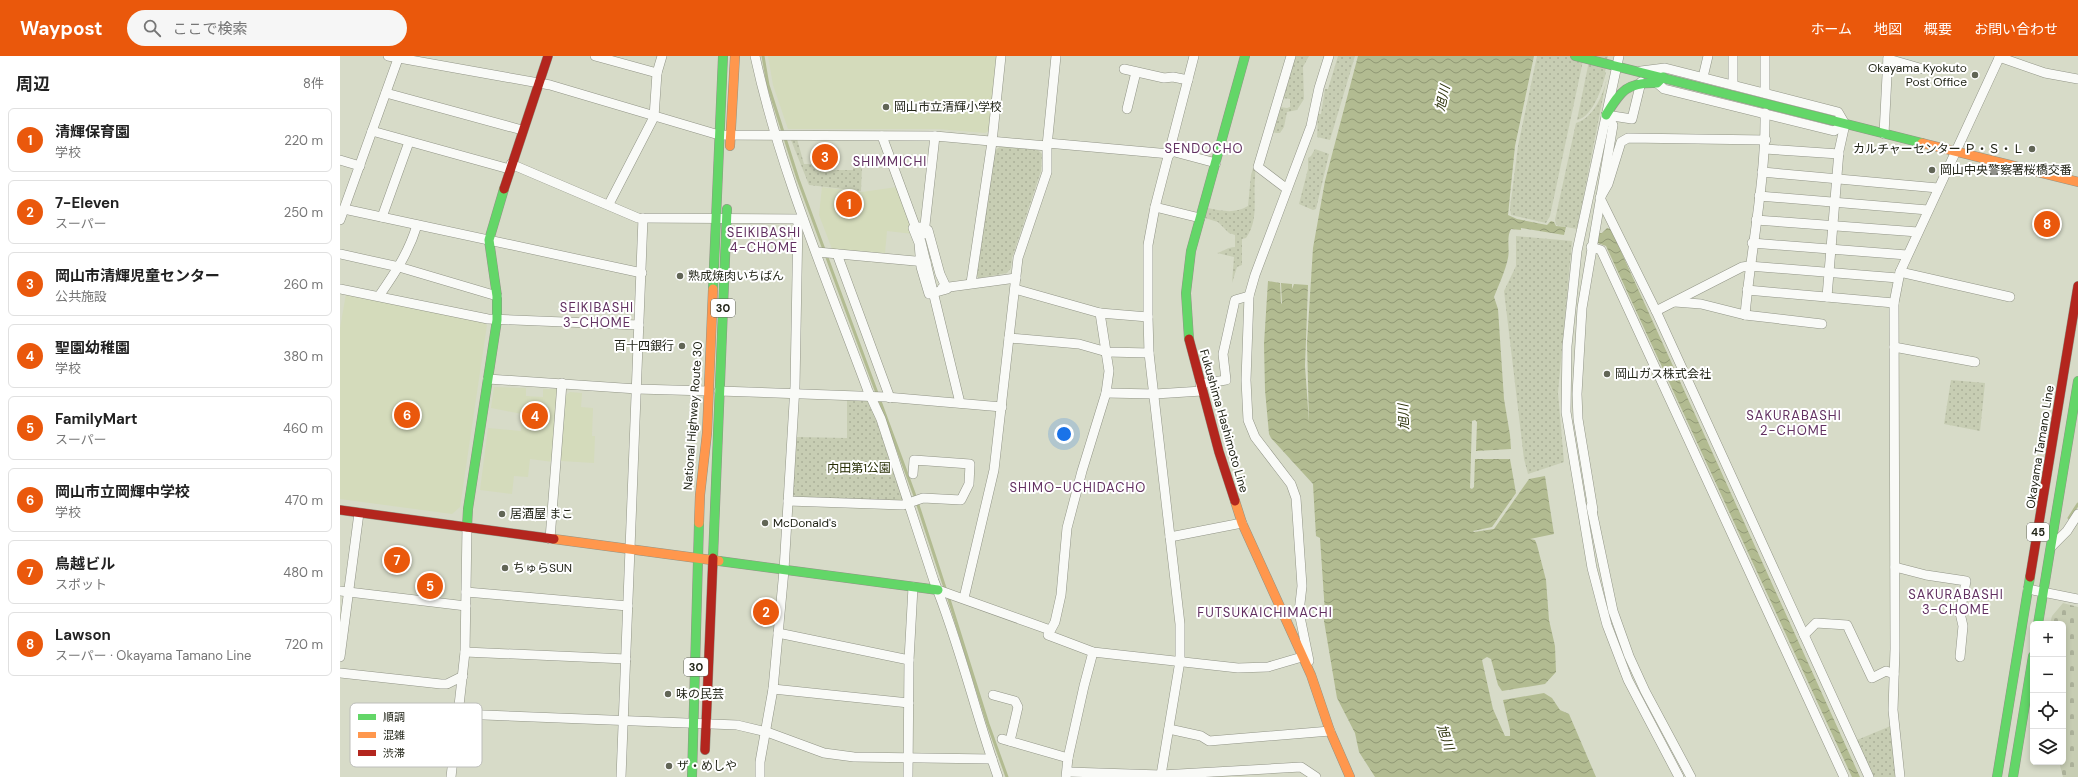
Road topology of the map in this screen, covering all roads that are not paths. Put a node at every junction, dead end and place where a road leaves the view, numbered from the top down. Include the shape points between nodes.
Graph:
1 (388, 56) edge
2 (548, 56) edge
3 (595, 56) edge
4 (662, 56) edge
5 (723, 56) edge
6 (735, 56) edge
7 (755, 56) edge
8 (1002, 56) edge
9 (1056, 56) edge
10 (1194, 56) edge
11 (1246, 56) edge
12 (1291, 56) edge
13 (1329, 56) edge
14 (1575, 56) edge
15 (1619, 56) edge
16 (1708, 56) edge
17 (1733, 56) edge
18 (1765, 56) edge
19 (399, 57) edge
20 (1888, 57) edge
21 (2000, 57) edge
22 (1616, 66) junction
23 (1124, 69) dead end
24 (1924, 69) dead end
25 (1637, 71) junction
26 (1136, 72) junction
27 (657, 73) junction
28 (1703, 77) junction
29 (2078, 79) edge
30 (1188, 80) junction
31 (1660, 80) junction
32 (538, 82) junction
33 (1641, 82) junction
34 (1733, 85) junction
35 (386, 93) junction
36 (1765, 93) junction
37 (1127, 109) dead end
38 (1765, 113) junction
39 (1606, 115) junction
40 (654, 117) junction
41 (1845, 124) junction
42 (522, 130) junction
43 (372, 131) junction
44 (719, 134) junction
45 (1884, 134) junction
46 (730, 136) junction
47 (778, 136) junction
48 (882, 136) junction
49 (935, 136) junction
50 (409, 142) junction
51 (992, 142) junction
52 (1047, 144) junction
53 (1766, 144) junction
54 (1170, 152) junction
55 (1956, 153) junction
56 (1839, 154) junction
57 (729, 158) dead end
58 (340, 160) edge
59 (1216, 163) junction
60 (360, 166) junction
61 (510, 166) junction
62 (1762, 172) junction
63 (1837, 178) junction
64 (2078, 182) edge
65 (1938, 188) junction
66 (1287, 189) junction
67 (1759, 196) junction
68 (1600, 198) junction
69 (727, 202) dead end
70 (1835, 202) junction
71 (609, 204) junction
72 (1156, 207) junction
73 (344, 209) junction
74 (1928, 210) junction
75 (382, 217) junction
76 (716, 217) junction
77 (727, 217) junction
78 (644, 218) junction
79 (1200, 218) junction
80 (801, 219) junction
81 (340, 220) edge
82 (1756, 220) junction
83 (417, 225) junction
84 (1833, 226) junction
85 (920, 228) junction
86 (1918, 232) junction
87 (489, 240) junction
88 (1752, 243) junction
89 (1591, 247) junction
90 (1831, 249) junction
91 (820, 253) junction
92 (340, 254) edge
93 (835, 254) junction
94 (1907, 255) junction
95 (923, 261) junction
96 (1749, 266) junction
97 (399, 267) junction
98 (1829, 272) junction
99 (642, 273) junction
100 (1899, 275) junction
101 (1016, 278) junction
102 (972, 283) junction
103 (2078, 286) edge
104 (946, 287) junction
105 (340, 289) edge
106 (1015, 289) junction
107 (1747, 290) junction
108 (933, 291) junction
109 (379, 296) junction
110 (497, 296) junction
111 (1249, 296) junction
112 (1827, 297) junction
113 (2010, 297) dead end
114 (2077, 298) edge
115 (1673, 302) junction
116 (1894, 302) junction
117 (1656, 311) junction
118 (1100, 313) junction
119 (1745, 315) junction
120 (1148, 317) junction
121 (497, 320) junction
122 (1822, 324) dead end
123 (640, 325) junction
124 (1009, 338) junction
125 (1894, 347) junction
126 (1107, 352) junction
127 (1149, 353) junction
128 (1975, 362) dead end
129 (488, 379) junction
130 (2078, 380) edge
131 (562, 384) junction
132 (1201, 387) junction
133 (637, 389) junction
134 (708, 391) junction
135 (719, 391) junction
136 (1106, 393) junction
137 (794, 394) junction
138 (1155, 394) junction
139 (873, 397) junction
140 (888, 398) junction
141 (960, 403) junction
142 (1002, 407) junction
143 (1574, 466) junction
144 (913, 474) dead end
145 (788, 501) junction
146 (909, 503) junction
147 (340, 510) edge
148 (1593, 510) junction
149 (359, 513) junction
150 (2078, 514) edge
151 (1242, 523) junction
152 (467, 527) junction
153 (1170, 536) junction
154 (550, 539) junction
155 (2052, 546) junction
156 (630, 549) junction
157 (698, 558) junction
158 (713, 559) junction
159 (1895, 567) junction
160 (784, 570) junction
161 (913, 587) junction
162 (2028, 589) junction
163 (940, 591) junction
164 (2044, 591) junction
165 (344, 592) edge
166 (466, 592) junction
167 (964, 598) junction
168 (2078, 599) edge
169 (466, 606) junction
170 (628, 606) junction
171 (2039, 621) edge
172 (1050, 630) junction
173 (778, 633) junction
174 (1804, 635) junction
175 (465, 652) junction
176 (1093, 652) junction
177 (340, 657) edge
178 (1302, 657) junction
179 (1960, 657) dead end
180 (2033, 657) edge
181 (626, 659) junction
182 (910, 660) junction
183 (1180, 661) junction
184 (340, 673) edge
185 (1894, 674) junction
186 (1311, 675) junction
187 (463, 676) junction
188 (773, 689) junction
189 (993, 695) dead end
190 (459, 703) edge
191 (909, 703) junction
192 (482, 715) edge
193 (623, 721) junction
194 (694, 723) junction
195 (706, 724) junction
196 (1169, 729) junction
197 (767, 732) junction
198 (1330, 732) junction
199 (908, 758) junction
200 (1068, 758) junction
201 (992, 759) junction
202 (704, 762) dead end
203 (452, 767) edge
204 (1067, 774) edge
205 (1161, 775) junction
206 (451, 777) edge
207 (621, 777) edge
208 (692, 777) edge
209 (760, 777) edge
210 (908, 777) edge
211 (998, 777) edge
212 (1316, 777) edge
213 (1350, 777) edge
214 (1679, 777) edge
215 (1692, 777) edge
216 (1844, 777) edge
217 (1869, 777) edge
218 (1900, 777) edge
219 (1997, 777) edge
220 (2013, 777) edge

1 - 19 street
2 - 32 main road
3 - 27 street
4 - 27 street
5 - 44 main road, National Highway Route 30 / 30
6 - 46 main road
7 - 47 street via 764,95
8 - 51 street
9 - 52 street
10 - 30 street
11 - 59 main road, Fukushima Hashimoto Line
12 - 66 street via 1258,167
13 - 66 street via 1318,88 1311,126
14 - 22 main road
15 - 22 street
16 - 28 street
17 - 34 street
18 - 36 street
19 - 32 street
19 - 35 street
20 - 24 street
20 - 45 street
21 - 29 street via 2044,73
21 - 55 street
22 - 25 main road
22 - 39 street
23 - 26 street
25 - 28 street via 1665,68
25 - 31 main road
26 - 30 street
26 - 37 street
27 - 40 street
28 - 34 street
30 - 54 street
31 - 33 main road
31 - 38 street via 1664,89
31 - 41 main road
32 - 40 street
32 - 42 main road
33 - 39 main road via 1632,83 1624,90
33 - 39 street via 1632,119
34 - 36 street
35 - 42 street
35 - 43 street
36 - 41 street via 1838,112
38 - 41 street via 1834,131
38 - 53 street
39 - 68 street via 1613,125
39 - 143 street via 1577,251 1570,310 1566,404
40 - 44 street
40 - 71 street
41 - 45 main road
41 - 56 street
42 - 61 main road
43 - 50 street
43 - 60 street
44 - 46 street
44 - 76 main road, National Highway Route 30 / 30
45 - 55 main road
46 - 47 street
46 - 57 main road
47 - 48 street
47 - 80 street
48 - 49 street
48 - 85 street
49 - 51 street
49 - 85 street
50 - 61 street
50 - 75 street
51 - 52 street
51 - 102 street
52 - 54 street
52 - 101 street via 1047,172 1018,258
53 - 56 street
53 - 62 street
53 - 68 street via 1628,138 1621,142 1608,184
54 - 59 street
54 - 72 street
55 - 64 main road
55 - 65 street
56 - 63 street
58 - 60 street
59 - 79 main road, Fukushima Hashimoto Line
60 - 73 street
61 - 71 street
61 - 87 main road
62 - 63 street
62 - 67 street
63 - 65 street
63 - 70 street
65 - 74 street
66 - 111 street
67 - 70 street
67 - 82 street
68 - 89 street
68 - 117 street
69 - 77 main road, National Highway Route 30 / 30
70 - 74 street
70 - 84 street
71 - 78 street
72 - 79 street
72 - 120 street via 1148,245
73 - 75 street
73 - 81 street
74 - 86 street
75 - 83 street
76 - 77 street
76 - 78 street
76 - 134 main road, National Highway Route 30 / 30
77 - 80 street
77 - 135 main road, National Highway Route 30 / 30
78 - 99 street
79 - 132 main road, Fukushima Hashimoto Line via 1188,262 1186,293 1189,341
80 - 91 street
80 - 137 street
82 - 84 street
82 - 88 street
83 - 87 street
83 - 97 street via 411,245
84 - 86 street
84 - 90 street
85 - 95 street
85 - 95 street via 913,228
85 - 104 street via 928,230
86 - 94 street
87 - 99 street
87 - 110 main road
88 - 90 street
88 - 96 street
89 - 148 street via 1582,308 1577,394 1578,418
89 - 216 street via 1601,250
90 - 94 street
90 - 98 street
91 - 93 street
91 - 139 street
92 - 97 street
93 - 95 street
93 - 140 street
94 - 100 street
95 - 108 street
96 - 98 street
96 - 107 street
96 - 115 street via 1742,266
97 - 109 street
97 - 110 street
98 - 100 street
98 - 112 street
99 - 123 street
100 - 113 street
100 - 116 street
101 - 102 street
101 - 106 street
102 - 104 street
103 - 114 main road, Okayama Tamano Line / 45
104 - 108 street
105 - 109 street
106 - 118 street
106 - 124 street
107 - 112 street
107 - 119 street
108 - 141 street
109 - 121 street
110 - 121 main road
111 - 132 street via 1235,300 1232,308 1223,354 1226,380
111 - 186 street via 1246,380 1248,420 1255,437 1291,484 1296,498 1302,586 1299,612
112 - 116 street
114 - 162 main road, Okayama Tamano Line / 45
115 - 117 street
115 - 119 street via 1702,304
116 - 125 street
117 - 174 street
118 - 120 street
118 - 126 street
119 - 122 street
120 - 127 street
121 - 123 street
121 - 129 main road
123 - 133 street
124 - 126 street via 1078,344
124 - 142 street
125 - 128 street
125 - 159 street
126 - 127 street
126 - 136 street via 1109,371
127 - 138 street
129 - 131 street
129 - 152 main road
130 - 155 main road, 45
131 - 133 street
131 - 154 street
132 - 138 street
132 - 151 main road, Fukushima Hashimoto Line via 1218,452
133 - 134 street
133 - 156 street
134 - 157 main road, National Highway Route 30 / 30
135 - 137 street
135 - 158 main road, National Highway Route 30 / 30
136 - 138 street
136 - 172 street via 1068,528 1061,595 1055,622
137 - 139 street
137 - 145 street
138 - 153 street
139 - 140 street
139 - 146 street
140 - 141 street
141 - 142 street
142 - 167 street via 994,470
143 - 148 street
143 - 214 street via 1592,568 1607,624 1628,680
144 - 146 street via 914,460 970,464 969,484 960,500 923,498
145 - 146 street via 902,505
145 - 160 street
146 - 163 street
147 - 149 main road
148 - 215 street via 1613,611 1629,656
149 - 152 main road
149 - 165 street
150 - 155 street via 2067,531
151 - 153 street
151 - 178 main road, Fukushima Hashimoto Line
152 - 154 main road
152 - 166 street
153 - 183 street via 1180,624
154 - 156 main road
155 - 164 main road, 45
156 - 157 main road
156 - 170 street
157 - 158 main road
157 - 194 main road, National Highway Route 30 / 30
158 - 160 main road
158 - 195 main road, National Highway Route 30 / 30
159 - 179 street via 1966,581 1960,612 1963,626
159 - 185 street
160 - 161 main road
160 - 173 street
161 - 163 main road
161 - 182 street
162 - 164 street
162 - 219 main road, Okayama Tamano Line / 45
163 - 167 street
163 - 201 street
164 - 168 street
164 - 171 main road, 45
165 - 169 street
165 - 177 street
166 - 169 street
166 - 170 street
167 - 172 street
169 - 175 street
170 - 181 street
172 - 176 street via 1048,635
173 - 182 street
173 - 188 street
174 - 185 street via 1816,623 1847,625 1872,678 1886,671
174 - 217 street
175 - 181 street
175 - 187 street
176 - 183 street
176 - 200 street
178 - 183 street via 1268,667 1238,668
178 - 186 main road, Fukushima Hashimoto Line
180 - 220 main road
181 - 193 street
182 - 191 street
183 - 196 street
184 - 187 street via 440,684 447,684
185 - 218 street via 1893,710
186 - 198 main road, Fukushima Hashimoto Line
187 - 190 street
188 - 191 street
188 - 197 street
189 - 200 street via 1015,701 1018,707 1006,740
191 - 199 street
192 - 193 street
193 - 194 street
193 - 207 street
194 - 195 street
194 - 208 main road, National Highway Route 30 / 30
195 - 197 street via 737,725
195 - 202 main road, National Highway Route 30 / 30
196 - 198 street via 1201,736 1209,741
196 - 205 street
197 - 199 street via 824,753 854,757
197 - 209 street via 760,762
198 - 213 main road, Fukushima Hashimoto Line
199 - 201 street
199 - 210 street
200 - 204 street
201 - 211 street
203 - 206 street
204 - 205 street
205 - 212 street via 1300,767

